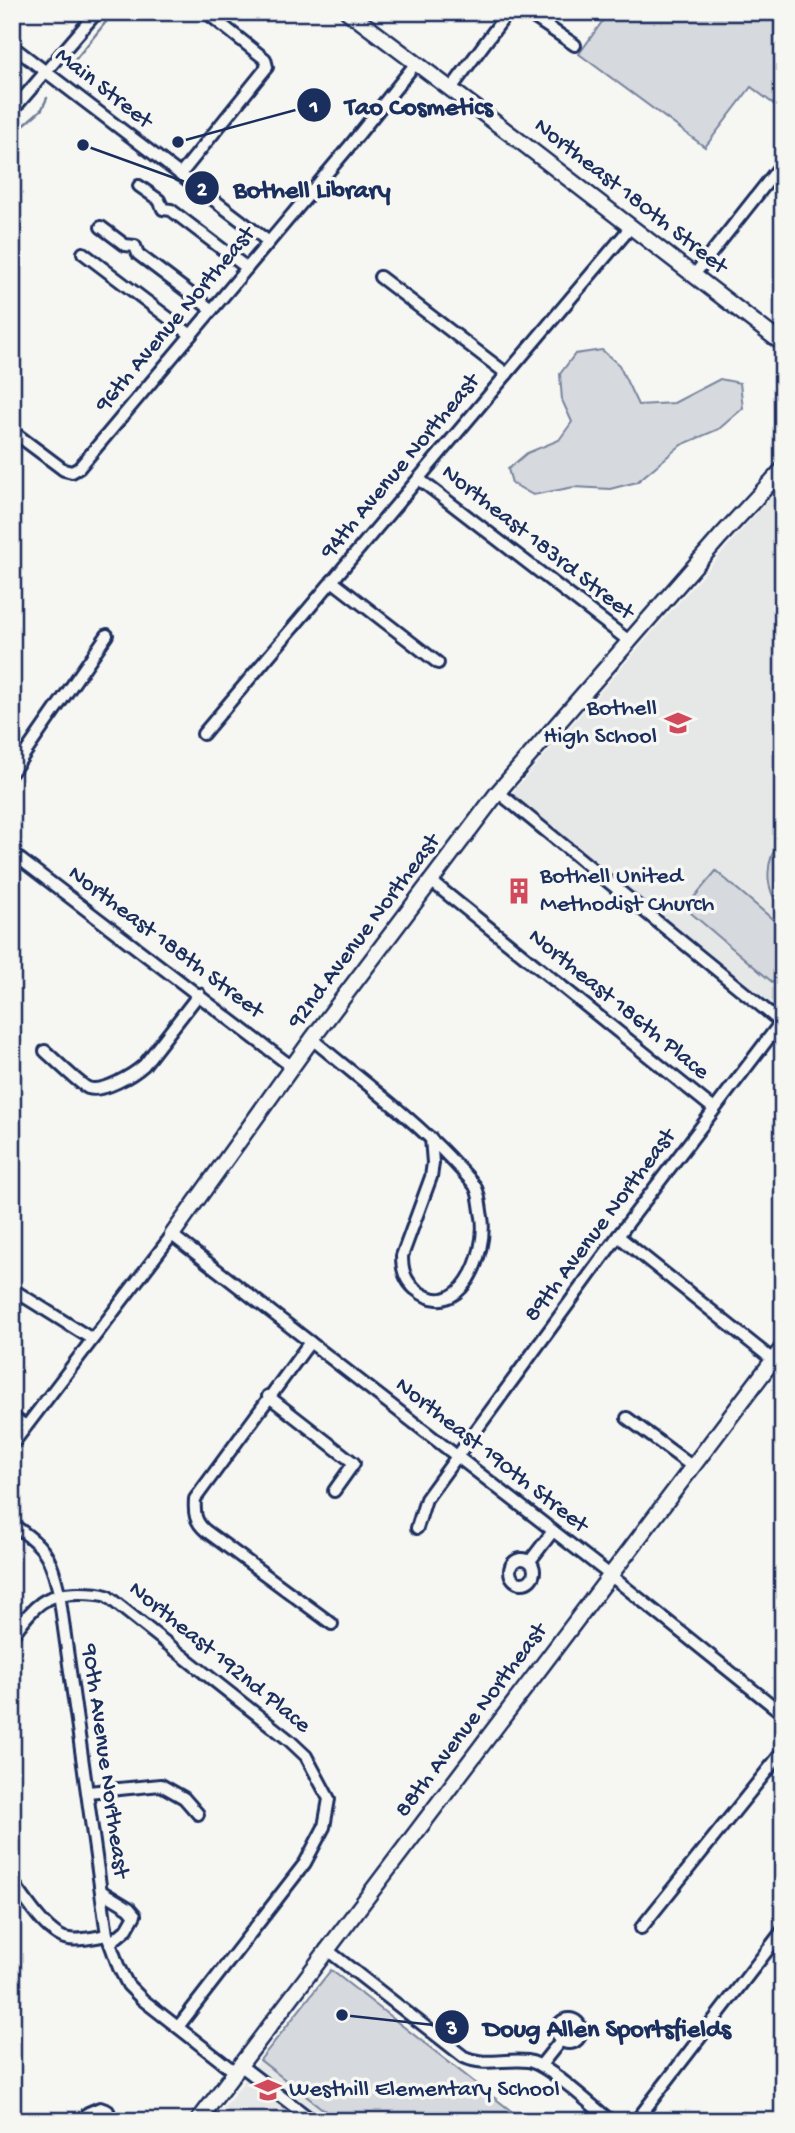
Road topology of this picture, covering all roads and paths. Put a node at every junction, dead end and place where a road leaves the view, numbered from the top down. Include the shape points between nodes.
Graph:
1 (97, 12) edge
2 (206, 12) edge
3 (348, 12) edge
4 (508, 12) edge
5 (526, 12) edge
6 (575, 45) dead end
7 (12, 46) edge
8 (416, 63) junction
9 (45, 71) junction
10 (450, 90) junction
11 (12, 111) edge
12 (782, 165) edge
13 (180, 175) junction
14 (139, 186) dead end
15 (101, 227) dead end
16 (630, 228) junction
17 (269, 242) junction
18 (83, 253) dead end
19 (247, 268) junction
20 (694, 275) junction
21 (380, 277) dead end
22 (212, 310) junction
23 (191, 335) junction
24 (783, 344) edge
25 (507, 374) junction
26 (12, 431) edge
27 (783, 469) edge
28 (419, 479) junction
29 (332, 581) junction
30 (107, 635) dead end
31 (629, 641) junction
32 (438, 663) dead end
33 (203, 734) dead end
34 (12, 772) edge
35 (498, 792) junction
36 (12, 853) edge
37 (431, 881) junction
38 (199, 994) junction
39 (782, 1023) edge
40 (312, 1039) junction
41 (45, 1051) dead end
42 (292, 1067) junction
43 (714, 1109) junction
44 (431, 1138) junction
45 (172, 1236) junction
46 (618, 1236) junction
47 (12, 1289) edge
48 (92, 1339) junction
49 (310, 1342) junction
50 (783, 1348) edge
51 (774, 1360) junction
52 (268, 1396) junction
53 (12, 1417) edge
54 (627, 1418) dead end
55 (26, 1426) junction
56 (12, 1445) edge
57 (457, 1456) junction
58 (693, 1467) junction
59 (334, 1491) dead end
60 (12, 1524) edge
61 (416, 1528) dead end
62 (553, 1531) junction
63 (530, 1561) dead end
64 (610, 1575) junction
65 (59, 1593) junction
66 (332, 1624) dead end
67 (12, 1636) edge
68 (783, 1714) edge
69 (783, 1751) edge
70 (88, 1792) junction
71 (198, 1814) dead end
72 (12, 1881) edge
73 (101, 1891) junction
74 (641, 1928) dead end
75 (783, 1930) edge
76 (109, 1939) junction
77 (326, 1949) junction
78 (178, 2027) junction
79 (561, 2040) dead end
80 (541, 2065) junction
81 (238, 2069) junction
82 (86, 2121) edge
83 (112, 2121) edge
84 (198, 2121) edge
85 (313, 2121) edge
86 (611, 2121) edge
87 (636, 2121) edge

1 - 9 street
2 - 13 street via 265,59 267,67
3 - 8 street, Northeast 180th Street
4 - 10 street
5 - 6 street
7 - 9 street, Main Street
8 - 10 street, Northeast 180th Street
8 - 17 street, 96th Avenue Northeast
9 - 11 street
9 - 13 street, Main Street
10 - 16 street, Northeast 180th Street
12 - 20 street
13 - 17 street, Main Street
14 - 19 street via 159,200 163,209 171,210
15 - 22 street via 125,245 135,246 138,254
16 - 20 street, Northeast 180th Street
16 - 25 street, 94th Avenue Northeast
17 - 19 street, 96th Avenue Northeast
18 - 23 street
19 - 22 street, 96th Avenue Northeast
20 - 24 street, Northeast 180th Street
21 - 25 street
22 - 23 street, 96th Avenue Northeast
23 - 26 street, 96th Avenue Northeast via 72,472
25 - 28 street, 94th Avenue Northeast
27 - 31 street, 92nd Avenue Northeast
28 - 29 street, 94th Avenue Northeast
28 - 31 street, Northeast 183rd Street
29 - 32 street
29 - 33 street, 94th Avenue Northeast
30 - 34 street
31 - 35 street, 92nd Avenue Northeast
35 - 37 street, 92nd Avenue Northeast
35 - 39 street
36 - 38 street, Northeast 188th Street
37 - 40 street, 92nd Avenue Northeast
37 - 43 street, Northeast 186th Place
38 - 41 street via 145,1066 116,1083 88,1088
38 - 42 street, Northeast 188th Street
39 - 43 street, 89th Avenue Northeast
40 - 42 street, 92nd Avenue Northeast
40 - 44 street
42 - 45 street, 92nd Avenue Northeast
43 - 46 street, 89th Avenue Northeast
44 - 44 street via 431,1177 402,1256 402,1268 414,1288 436,1300 467,1284 480,1256 484,1231 477,1188
45 - 48 street, 92nd Avenue Northeast
45 - 49 street, Northeast 190th Street
46 - 51 street
46 - 57 street, 89th Avenue Northeast
47 - 48 street
48 - 55 street, 92nd Avenue Northeast
49 - 52 street
49 - 57 street, Northeast 190th Street
50 - 51 street, 88th Avenue Northeast
51 - 58 street, 88th Avenue Northeast
52 - 59 street via 354,1462
52 - 66 street via 195,1499 194,1512 206,1531
53 - 55 street
54 - 58 street
55 - 56 street, 92nd Avenue Northeast
57 - 61 street, 89th Avenue Northeast via 426,1499
57 - 62 street, Northeast 190th Street
58 - 64 street, 88th Avenue Northeast
60 - 65 street via 45,1550
62 - 63 street
62 - 64 street, Northeast 190th Street
64 - 68 street, Northeast 190th Street
64 - 77 street, 88th Avenue Northeast
65 - 67 street via 35,1605
65 - 70 street, 90th Avenue Northeast
65 - 78 street, Northeast 192nd Place via 107,1596 289,1740 306,1756 329,1799 324,1828 305,1863
69 - 74 street
70 - 71 street via 161,1785 184,1798
70 - 73 street, 90th Avenue Northeast
72 - 76 street via 57,1935
73 - 76 street, 90th Avenue Northeast
73 - 76 street via 135,1915 127,1929
75 - 87 street
76 - 78 street, 90th Avenue Northeast via 128,1985
77 - 80 street via 464,2057 481,2063
77 - 81 street, 88th Avenue Northeast
78 - 81 street, 90th Avenue Northeast
79 - 80 street
80 - 86 street
81 - 84 street, 88th Avenue Northeast
81 - 85 street, 90th Avenue Northeast
82 - 83 street via 88,2113 100,2108 108,2111

